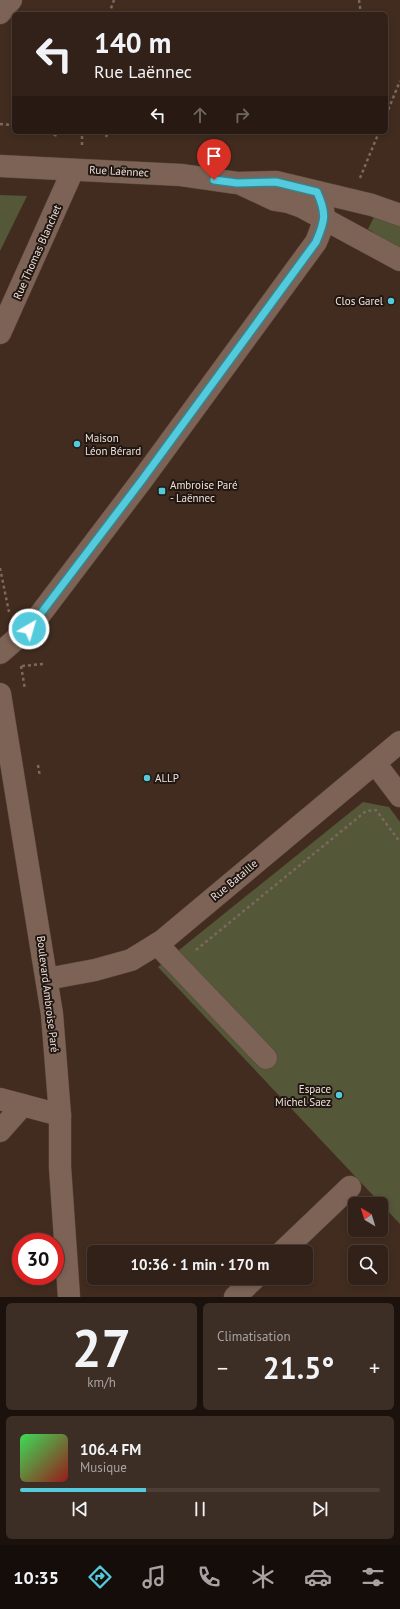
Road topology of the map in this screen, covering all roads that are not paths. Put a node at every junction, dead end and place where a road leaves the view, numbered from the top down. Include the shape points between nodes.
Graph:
1 (0, 166) edge
2 (73, 170) junction
3 (237, 183) junction
4 (317, 192) junction
5 (400, 215) edge
6 (325, 221) junction
7 (400, 260) edge
8 (0, 334) edge
9 (0, 653) edge
10 (0, 694) edge
11 (400, 742) edge
12 (375, 762) junction
13 (400, 796) edge
14 (157, 944) junction
15 (47, 979) junction
16 (266, 1058) dead end
17 (0, 1099) edge
18 (23, 1105) junction
19 (60, 1115) junction
20 (0, 1131) edge
21 (350, 1187) dead end
22 (289, 1245) edge
23 (248, 1285) edge
24 (69, 1297) edge
25 (235, 1297) edge

1 - 2 street, Rue Laënnec
2 - 3 street, Rue Laënnec via 181,175
2 - 8 street, Rue Thomas Blanchet
3 - 4 street, Rue Laënnec via 276,182
3 - 6 street, Rue Laënnec via 275,200 302,207
4 - 5 street, Rue Laënnec via 372,205
4 - 6 street
6 - 7 street, Rue Laënnec
6 - 9 street via 303,262 138,486 32,625
10 - 15 street, Boulevard Ambroise Paré
11 - 12 street, Rue Bataille
12 - 13 street
12 - 14 street, Rue Bataille
14 - 15 street, Rue Bataille via 131,960
14 - 16 street
15 - 19 street, Boulevard Ambroise Paré
17 - 18 street
18 - 19 street
18 - 20 street
19 - 24 street, Boulevard Ambroise Paré via 60,1167
21 - 22 street
23 - 25 street

